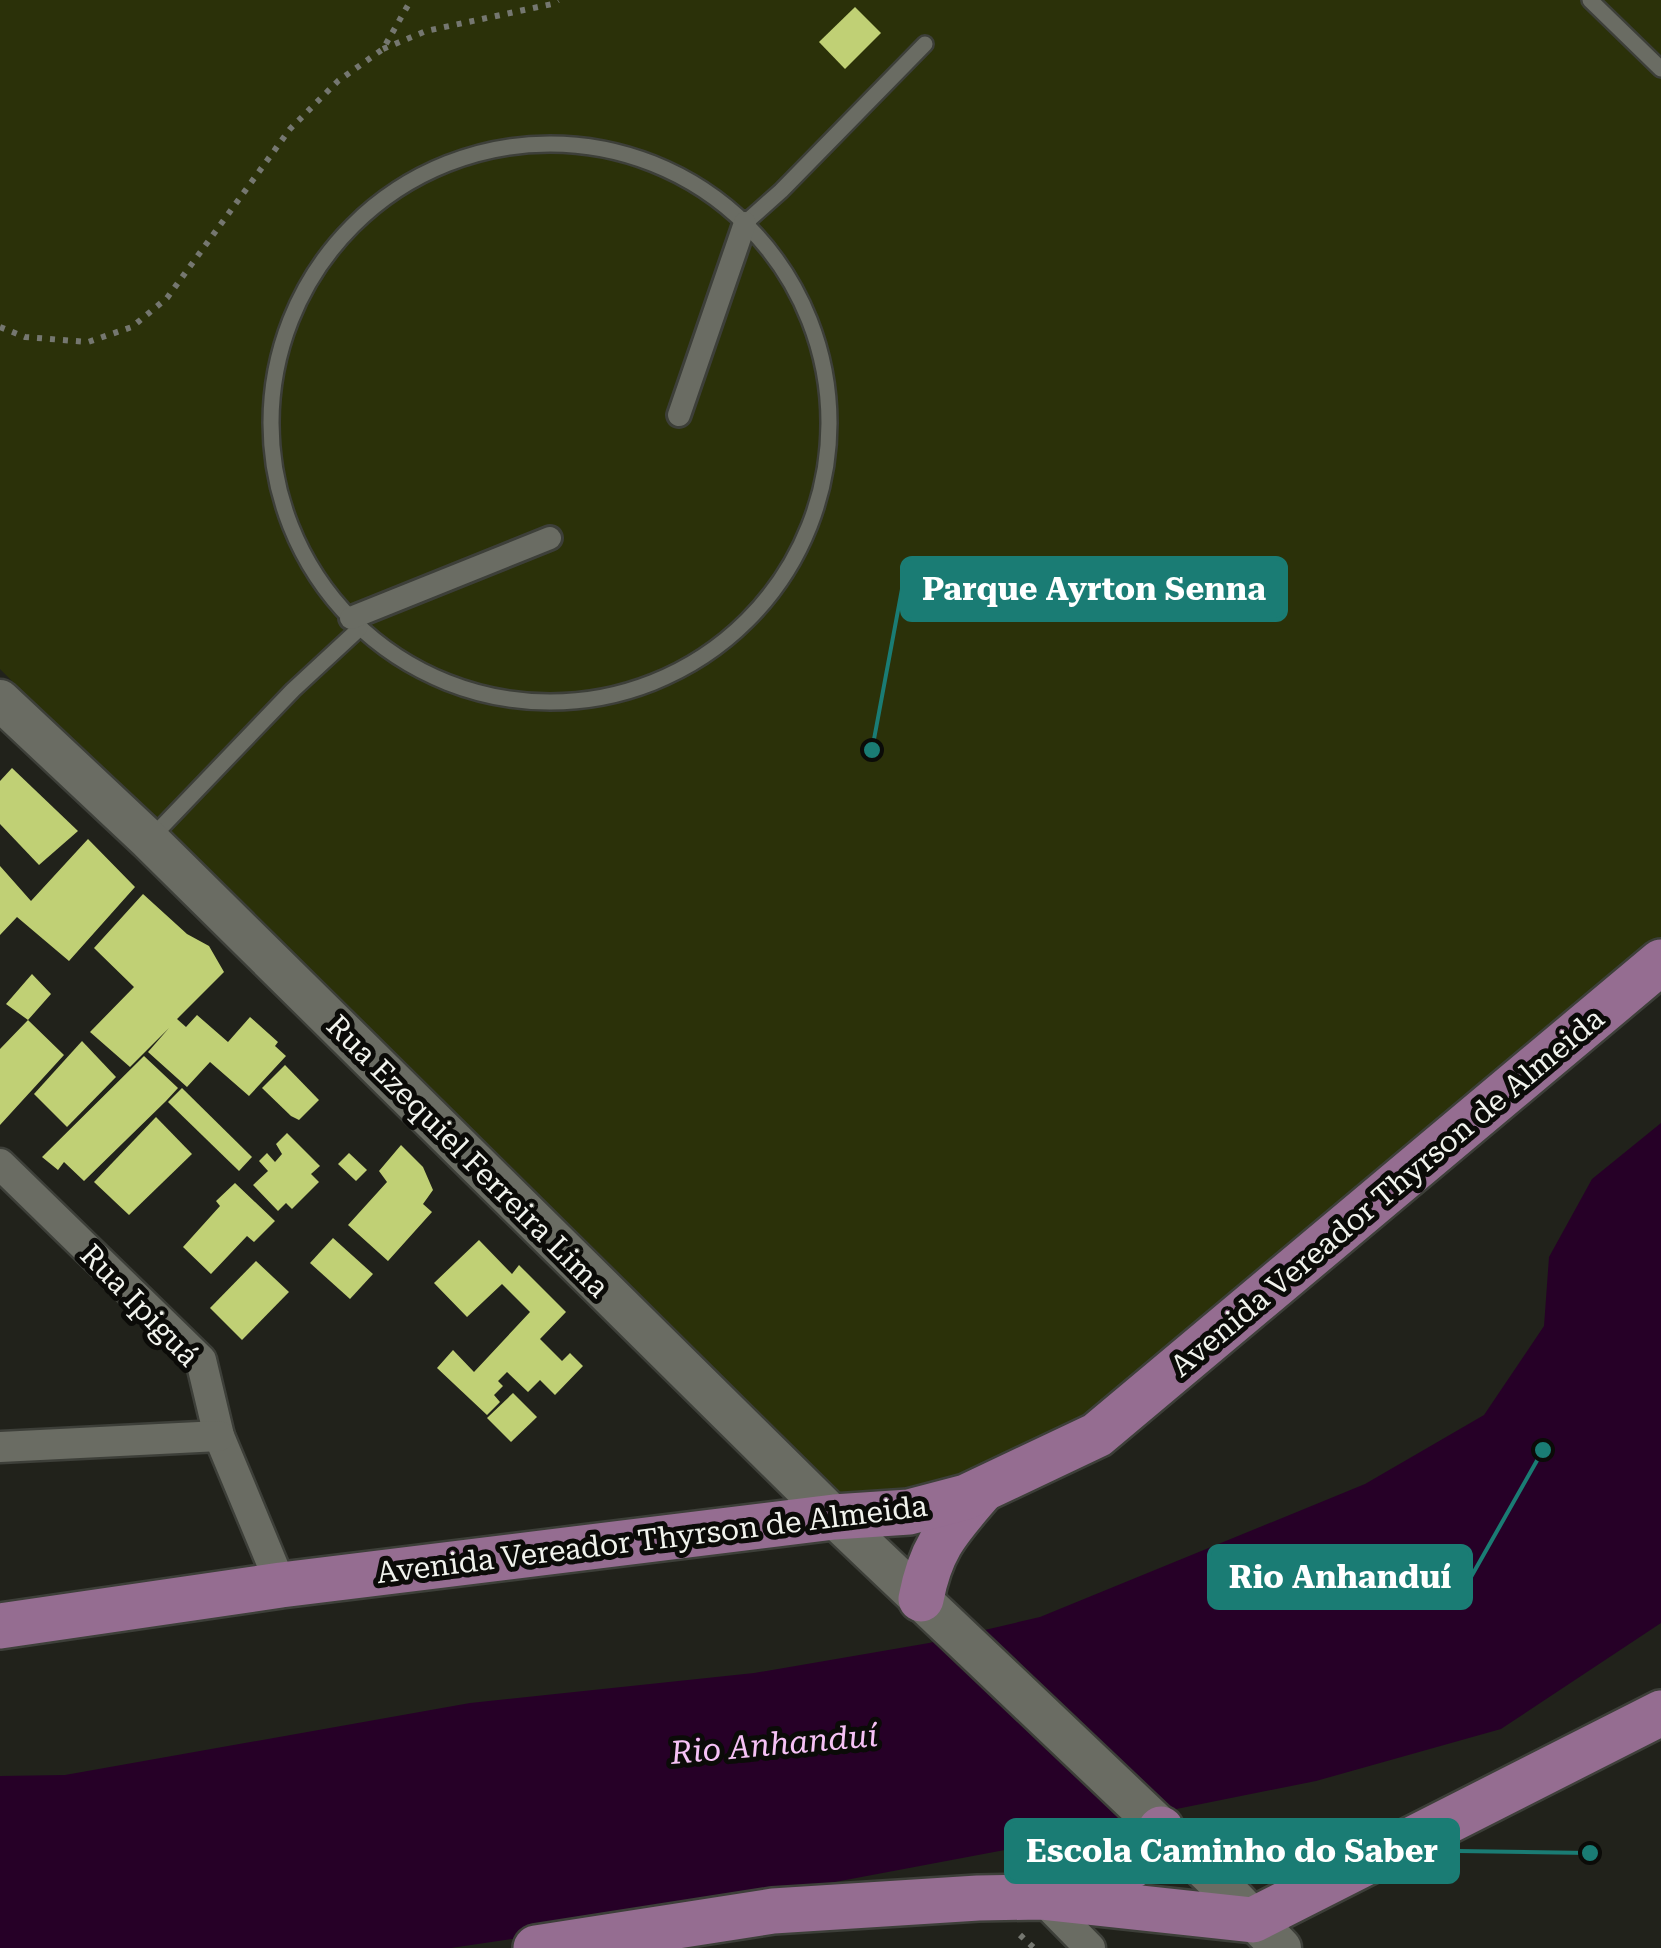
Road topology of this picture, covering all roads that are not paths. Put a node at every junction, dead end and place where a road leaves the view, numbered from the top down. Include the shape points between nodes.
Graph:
1 (1590, 0) edge
2 (925, 44) dead end
3 (1661, 69) edge
4 (744, 223) junction
5 (679, 414) dead end
6 (550, 538) dead end
7 (356, 623) junction
8 (3, 711) edge
9 (149, 840) junction
10 (1661, 962) edge
11 (0, 1164) edge
12 (218, 1436) junction
13 (0, 1447) edge
14 (984, 1488) junction
15 (834, 1518) junction
16 (281, 1586) junction
17 (928, 1606) junction
18 (0, 1626) edge
19 (1661, 1712) edge
20 (1158, 1826) junction
21 (1040, 1897) junction
22 (1267, 1934) edge
23 (536, 1948) edge
24 (1090, 1948) edge

1 - 3 lane
2 - 4 lane
4 - 5 street
4 - 7 lane via 794,284 825,367 830,454 806,540 758,613 689,667 606,698 518,702 433,678
4 - 7 lane via 737,212 665,168 580,144 493,148 411,179 342,233 294,306 271,390 274,478 305,560
6 - 7 street
7 - 9 lane
8 - 9 main road, Rua Ezequiel Ferreira Lima
9 - 15 main road, Rua Ezequiel Ferreira Lima
10 - 14 main road, Avenida Vereador Thyrson de Almeida via 1097,1436
11 - 12 street, Rua Ipiguá via 201,1360
12 - 13 street
12 - 16 street, Rua Ipiguá
14 - 15 main road, Avenida Vereador Thyrson de Almeida via 909,1512
14 - 17 main road via 940,1540 927,1567
15 - 16 main road, Avenida Vereador Thyrson de Almeida
15 - 17 main road, Rua Ezequiel Ferreira Lima
16 - 18 main road, Avenida Vereador Thyrson de Almeida
17 - 20 main road, Rua Ezequiel Ferreira Lima
19 - 22 main road
20 - 21 main road via 1132,1866
20 - 22 main road, Rua Ezequiel Ferreira Lima
21 - 22 main road
21 - 23 main road via 773,1911
21 - 24 street

